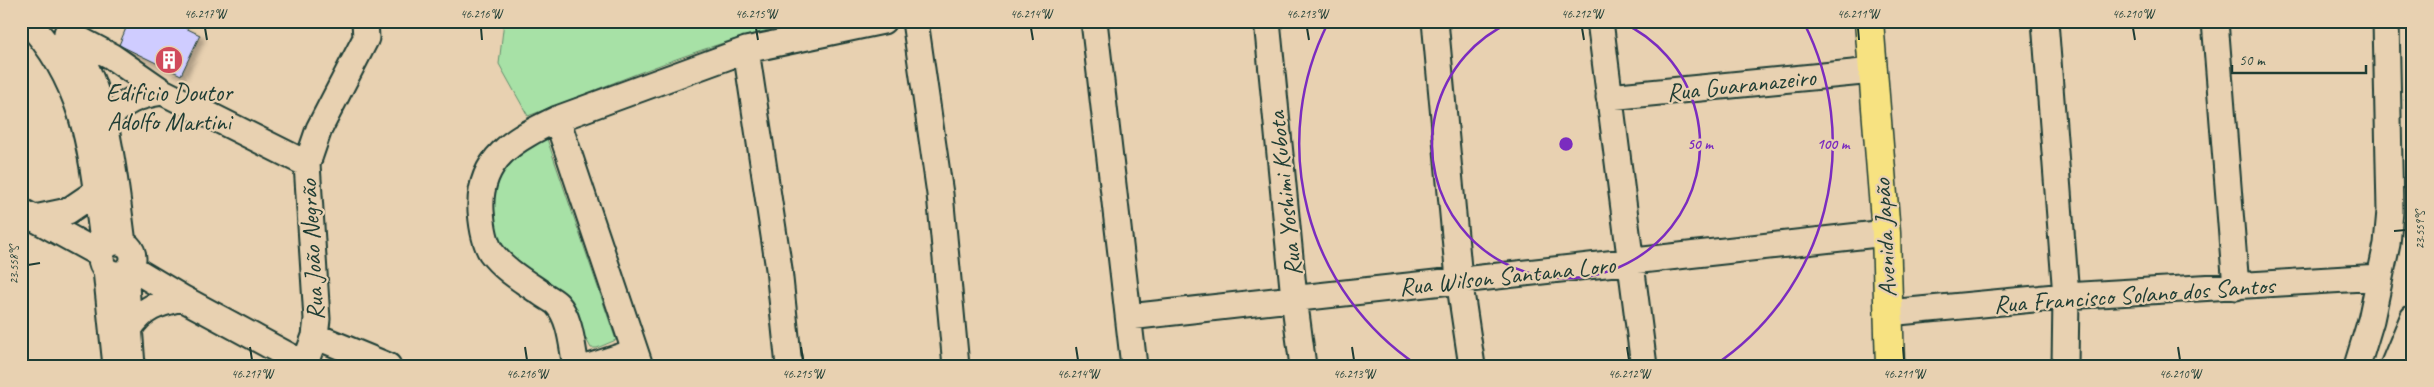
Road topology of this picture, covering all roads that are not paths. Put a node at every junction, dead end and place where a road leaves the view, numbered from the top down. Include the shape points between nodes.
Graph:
1 (27, 21) edge
2 (365, 21) edge
3 (883, 21) edge
4 (915, 21) edge
5 (1094, 21) edge
6 (1266, 21) edge
7 (1435, 21) edge
8 (1600, 21) edge
9 (1869, 21) edge
10 (2045, 21) edge
11 (2215, 21) edge
12 (2386, 21) edge
13 (63, 27) edge
14 (746, 50) junction
15 (1873, 71) junction
16 (163, 92) junction
17 (1609, 97) junction
18 (557, 119) junction
19 (105, 122) junction
20 (307, 164) junction
21 (96, 192) junction
22 (28, 215) edge
23 (1886, 233) junction
24 (115, 259) junction
25 (1631, 262) junction
26 (2380, 277) junction
27 (1459, 279) junction
28 (2236, 286) junction
29 (2066, 296) junction
30 (182, 298) junction
31 (1294, 298) junction
32 (1888, 313) junction
33 (1129, 317) junction
34 (2413, 318) edge
35 (130, 328) junction
36 (314, 336) junction
37 (638, 359) edge
38 (304, 365) edge
39 (116, 366) edge
40 (132, 366) edge
41 (388, 366) edge
42 (576, 366) edge
43 (592, 366) edge
44 (789, 366) edge
45 (956, 366) edge
46 (1134, 366) edge
47 (1303, 366) edge
48 (1472, 366) edge
49 (1644, 366) edge
50 (1890, 366) edge
51 (2065, 366) edge
52 (2357, 366) edge
53 (2393, 366) edge

1 - 21 street via 55,54 72,84 81,109
2 - 20 street via 366,38 319,129
3 - 14 street
4 - 45 street via 940,194
5 - 33 street
6 - 31 street, Rua Yoshimi Kubota
7 - 27 street
8 - 17 street
9 - 15 main road, Avenida Japão
10 - 29 street
11 - 28 street
12 - 26 street via 2390,211
13 - 16 street
13 - 19 street via 87,68
14 - 18 street
14 - 44 street via 779,269
15 - 17 street, Rua Guaranazeiro
15 - 23 main road, Avenida Japão
16 - 19 street via 127,101
16 - 20 street
17 - 25 street
18 - 37 street
18 - 42 street via 527,133 504,150 487,170 480,194 482,226 491,252 511,271 557,304 566,318
19 - 24 street
20 - 36 street, Rua João Negrão via 317,298
21 - 22 street via 68,211
21 - 24 street
22 - 24 street
23 - 25 street, Rua Wilson Santana Loro
23 - 32 main road, Avenida Japão
24 - 30 street
24 - 35 street
24 - 39 street
25 - 27 street, Rua Wilson Santana Loro
25 - 49 street
26 - 28 street, Rua Francisco Solano dos Santos
26 - 52 street
27 - 31 street, Rua Wilson Santana Loro
27 - 48 street
28 - 29 street, Rua Francisco Solano dos Santos
29 - 32 street, Rua Francisco Solano dos Santos
29 - 51 street
30 - 35 street via 150,308 139,315
30 - 38 street
31 - 33 street, Rua Wilson Santana Loro
31 - 47 street, Rua Yoshimi Kubota
32 - 50 main road, Avenida Japão
33 - 46 street
34 - 53 street
35 - 40 street
36 - 38 street, Rua João Negrão
36 - 41 street, Rua João Negrão
37 - 43 street

